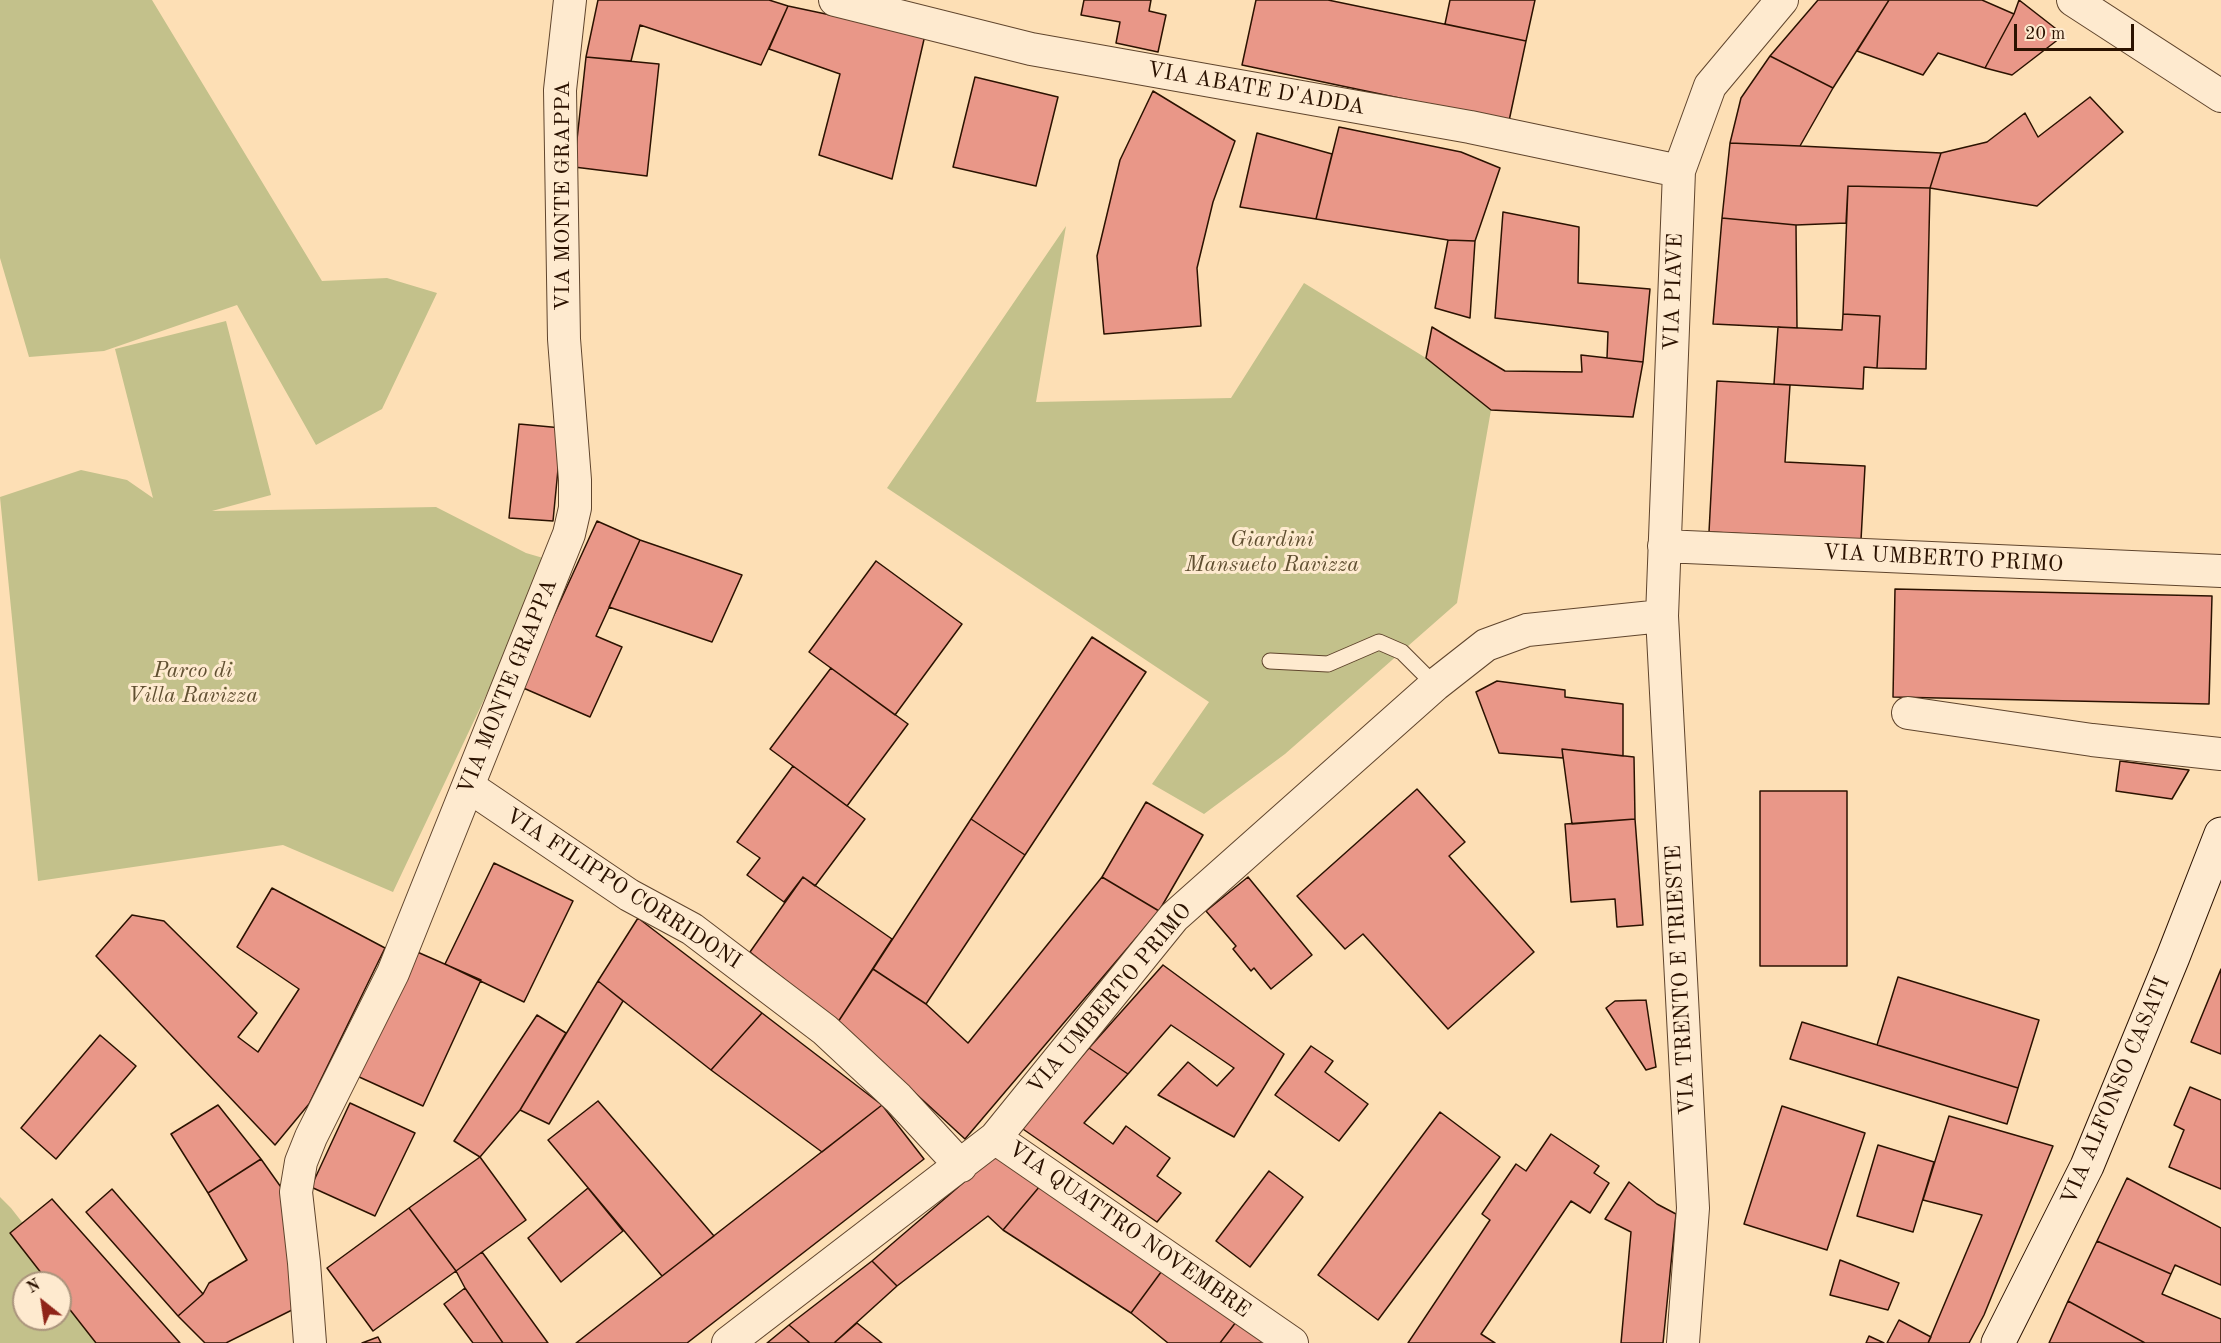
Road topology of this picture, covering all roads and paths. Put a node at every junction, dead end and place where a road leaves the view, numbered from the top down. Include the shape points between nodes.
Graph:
1 (570, 0) edge
2 (836, 0) edge
3 (1782, 0) edge
4 (2073, 0) edge
5 (2221, 96) edge
6 (1679, 171) junction
7 (1664, 546) junction
8 (2221, 571) edge
9 (1662, 616) junction
10 (1270, 661) dead end
11 (1435, 685) junction
12 (1908, 713) dead end
13 (2221, 754) edge
14 (468, 786) junction
15 (2221, 834) edge
16 (995, 1138) junction
17 (961, 1166) junction
18 (310, 1343) edge
19 (728, 1343) edge
20 (1292, 1343) edge
21 (1683, 1343) edge
22 (1998, 1343) edge

1 - 14 street, VIA MONTE GRAPPA via 561,90 564,339 575,508 569,534
2 - 6 street, VIA ABATE D'ADDA via 1031,49 1470,127
3 - 6 street, VIA PIAVE via 1710,86
4 - 5 street
6 - 7 street, VIA PIAVE
7 - 8 street, VIA UMBERTO PRIMO
7 - 9 street, VIA PIAVE
9 - 11 street, VIA UMBERTO PRIMO via 1527,630 1486,645
9 - 21 street, VIA TRENTO E TRIESTE via 1693,1208
10 - 11 lane via 1328,663 1379,642 1402,652
11 - 16 street, VIA UMBERTO PRIMO via 1174,917
12 - 13 street
14 - 17 street, VIA FILIPPO CORRIDONI via 629,895 692,929 825,1030 898,1098
14 - 18 street, VIA MONTE GRAPPA via 393,974 302,1162 296,1192
15 - 22 main road, VIA ALFONSO CASATI via 2087,1166
16 - 17 street, VIA UMBERTO PRIMO
16 - 20 street, VIA QUATTRO NOVEMBRE
17 - 19 street, VIA UMBERTO PRIMO

